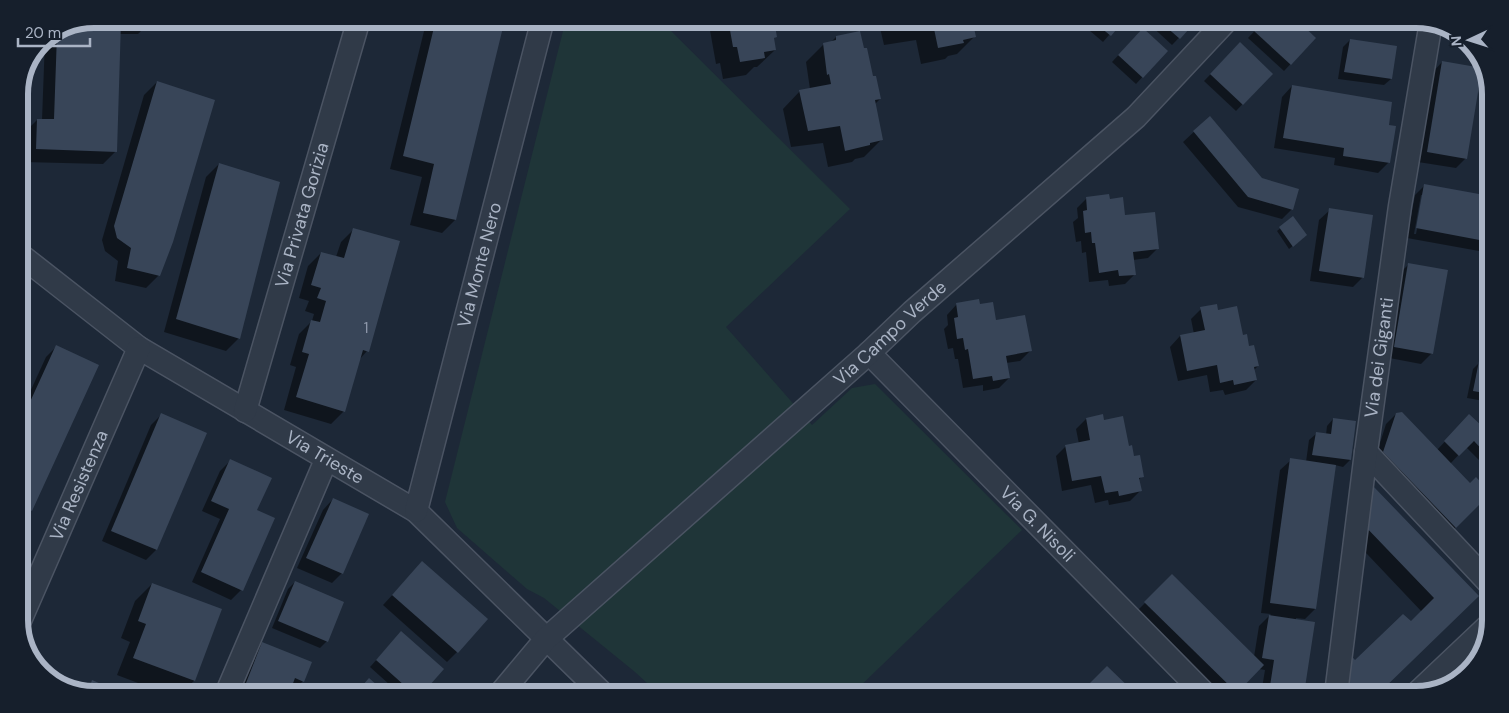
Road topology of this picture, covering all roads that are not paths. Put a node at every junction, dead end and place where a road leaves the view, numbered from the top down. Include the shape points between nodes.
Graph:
1 (356, 28) edge
2 (541, 28) edge
3 (1220, 28) edge
4 (1430, 29) edge
5 (28, 261) edge
6 (139, 348) junction
7 (869, 353) junction
8 (245, 411) junction
9 (1366, 452) junction
10 (326, 460) junction
11 (416, 511) junction
12 (1482, 575) edge
13 (28, 602) edge
14 (1480, 634) edge
15 (546, 639) junction
16 (1426, 685) edge
17 (230, 686) edge
18 (507, 686) edge
19 (595, 686) edge
20 (1197, 686) edge
21 (1337, 686) edge

1 - 8 street, Via Privata Gorizia
2 - 11 street, Via Monte Nero
3 - 7 street, Via Campo Verde via 1136,117
4 - 9 street, Via dei Giganti via 1400,206
5 - 6 street, Via Trieste
6 - 8 street, Via Trieste
6 - 13 street, Via Resistenza
7 - 15 street, Via Campo Verde
7 - 20 street, Via G. Nisoli
8 - 10 street, Via Trieste
9 - 12 street
9 - 21 street, Via dei Giganti
10 - 11 street, Via Trieste
10 - 17 street
11 - 15 street, Via Trieste
14 - 16 street
15 - 18 street, Via Campo Verde
15 - 19 street, Via Trieste

